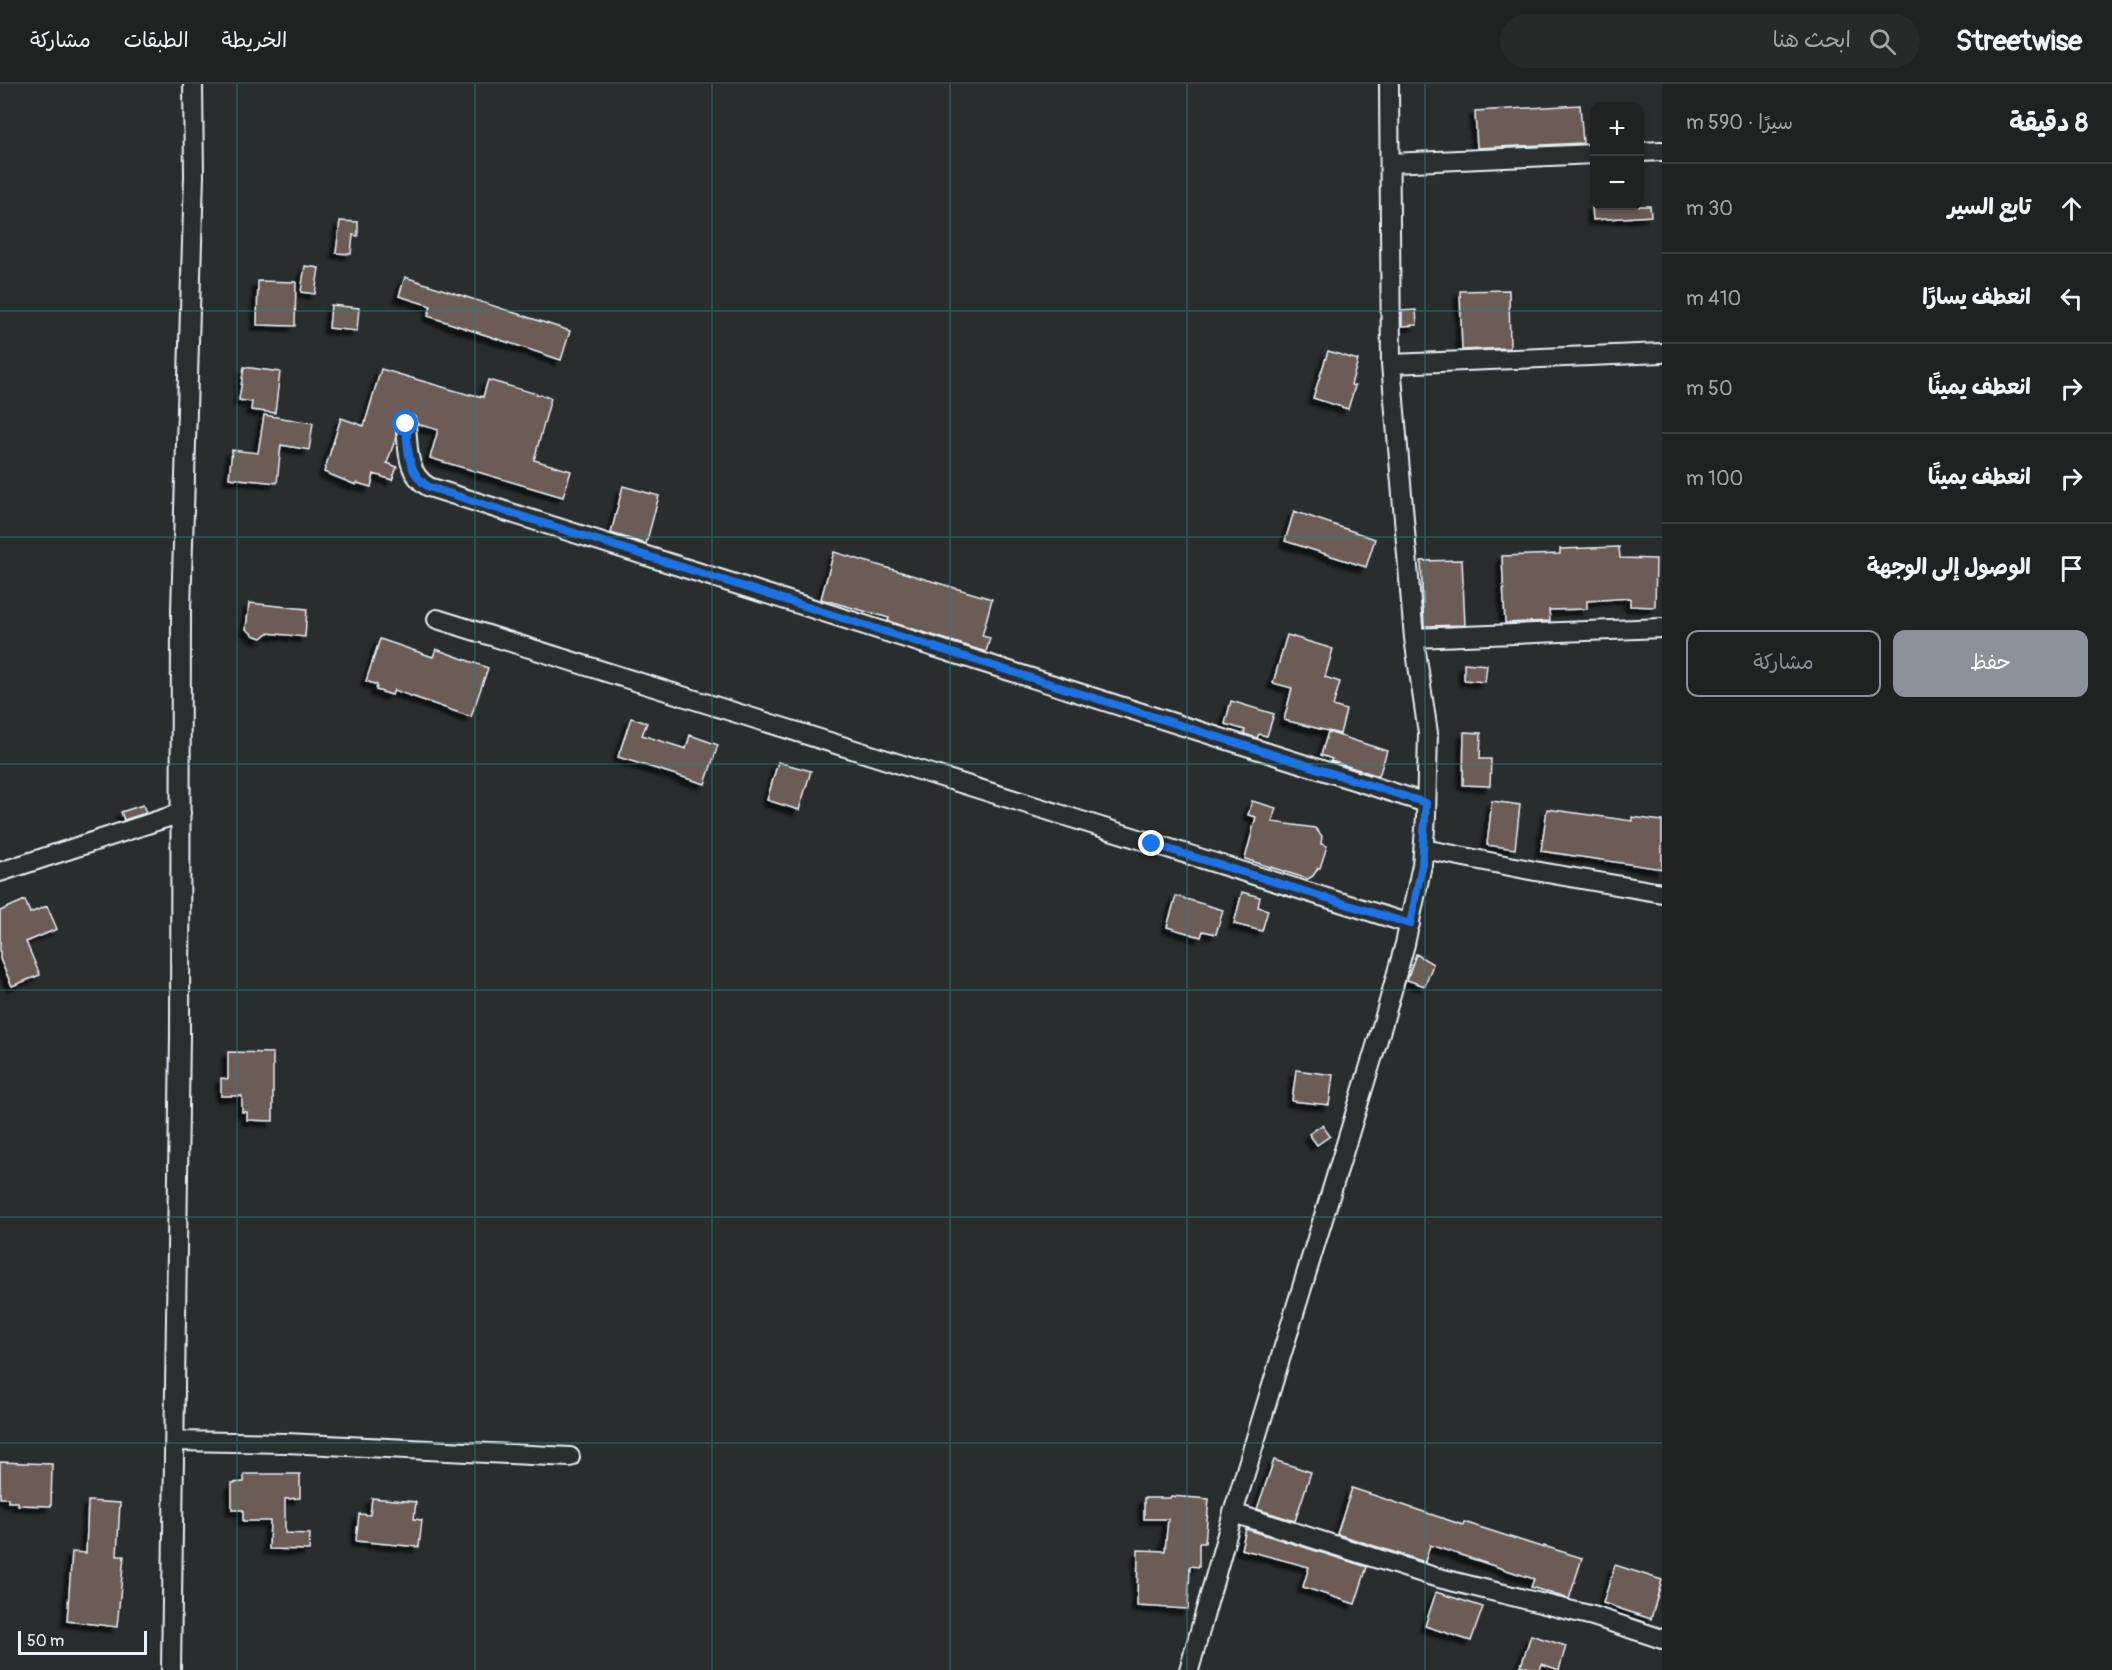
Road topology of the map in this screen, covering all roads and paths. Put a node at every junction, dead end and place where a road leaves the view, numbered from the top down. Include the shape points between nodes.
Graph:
1 (193, 84) edge
2 (1389, 84) edge
3 (1662, 151) edge
4 (1644, 152) edge
5 (1590, 154) edge
6 (1390, 163) junction
7 (1662, 353) edge
8 (1391, 364) junction
9 (406, 424) dead end
10 (437, 619) dead end
11 (1662, 628) edge
12 (1414, 638) junction
13 (1426, 803) junction
14 (181, 813) junction
15 (1424, 849) junction
16 (0, 872) edge
17 (1662, 893) edge
18 (1410, 924) junction
19 (175, 1441) junction
20 (570, 1457) dead end
21 (1233, 1514) junction
22 (1662, 1639) edge
23 (171, 1670) edge
24 (1189, 1670) edge

1 - 14 street
2 - 6 street
3 - 4 street
5 - 6 street
6 - 8 street
7 - 8 street
8 - 12 street
9 - 13 street via 409,461 416,476 429,487
10 - 18 street
11 - 12 street
12 - 13 street via 1428,733
13 - 15 street
14 - 16 street
14 - 19 street
15 - 17 street
15 - 18 street
18 - 21 street
19 - 20 street
19 - 23 street
21 - 22 street via 1435,1577 1593,1616
21 - 24 street

